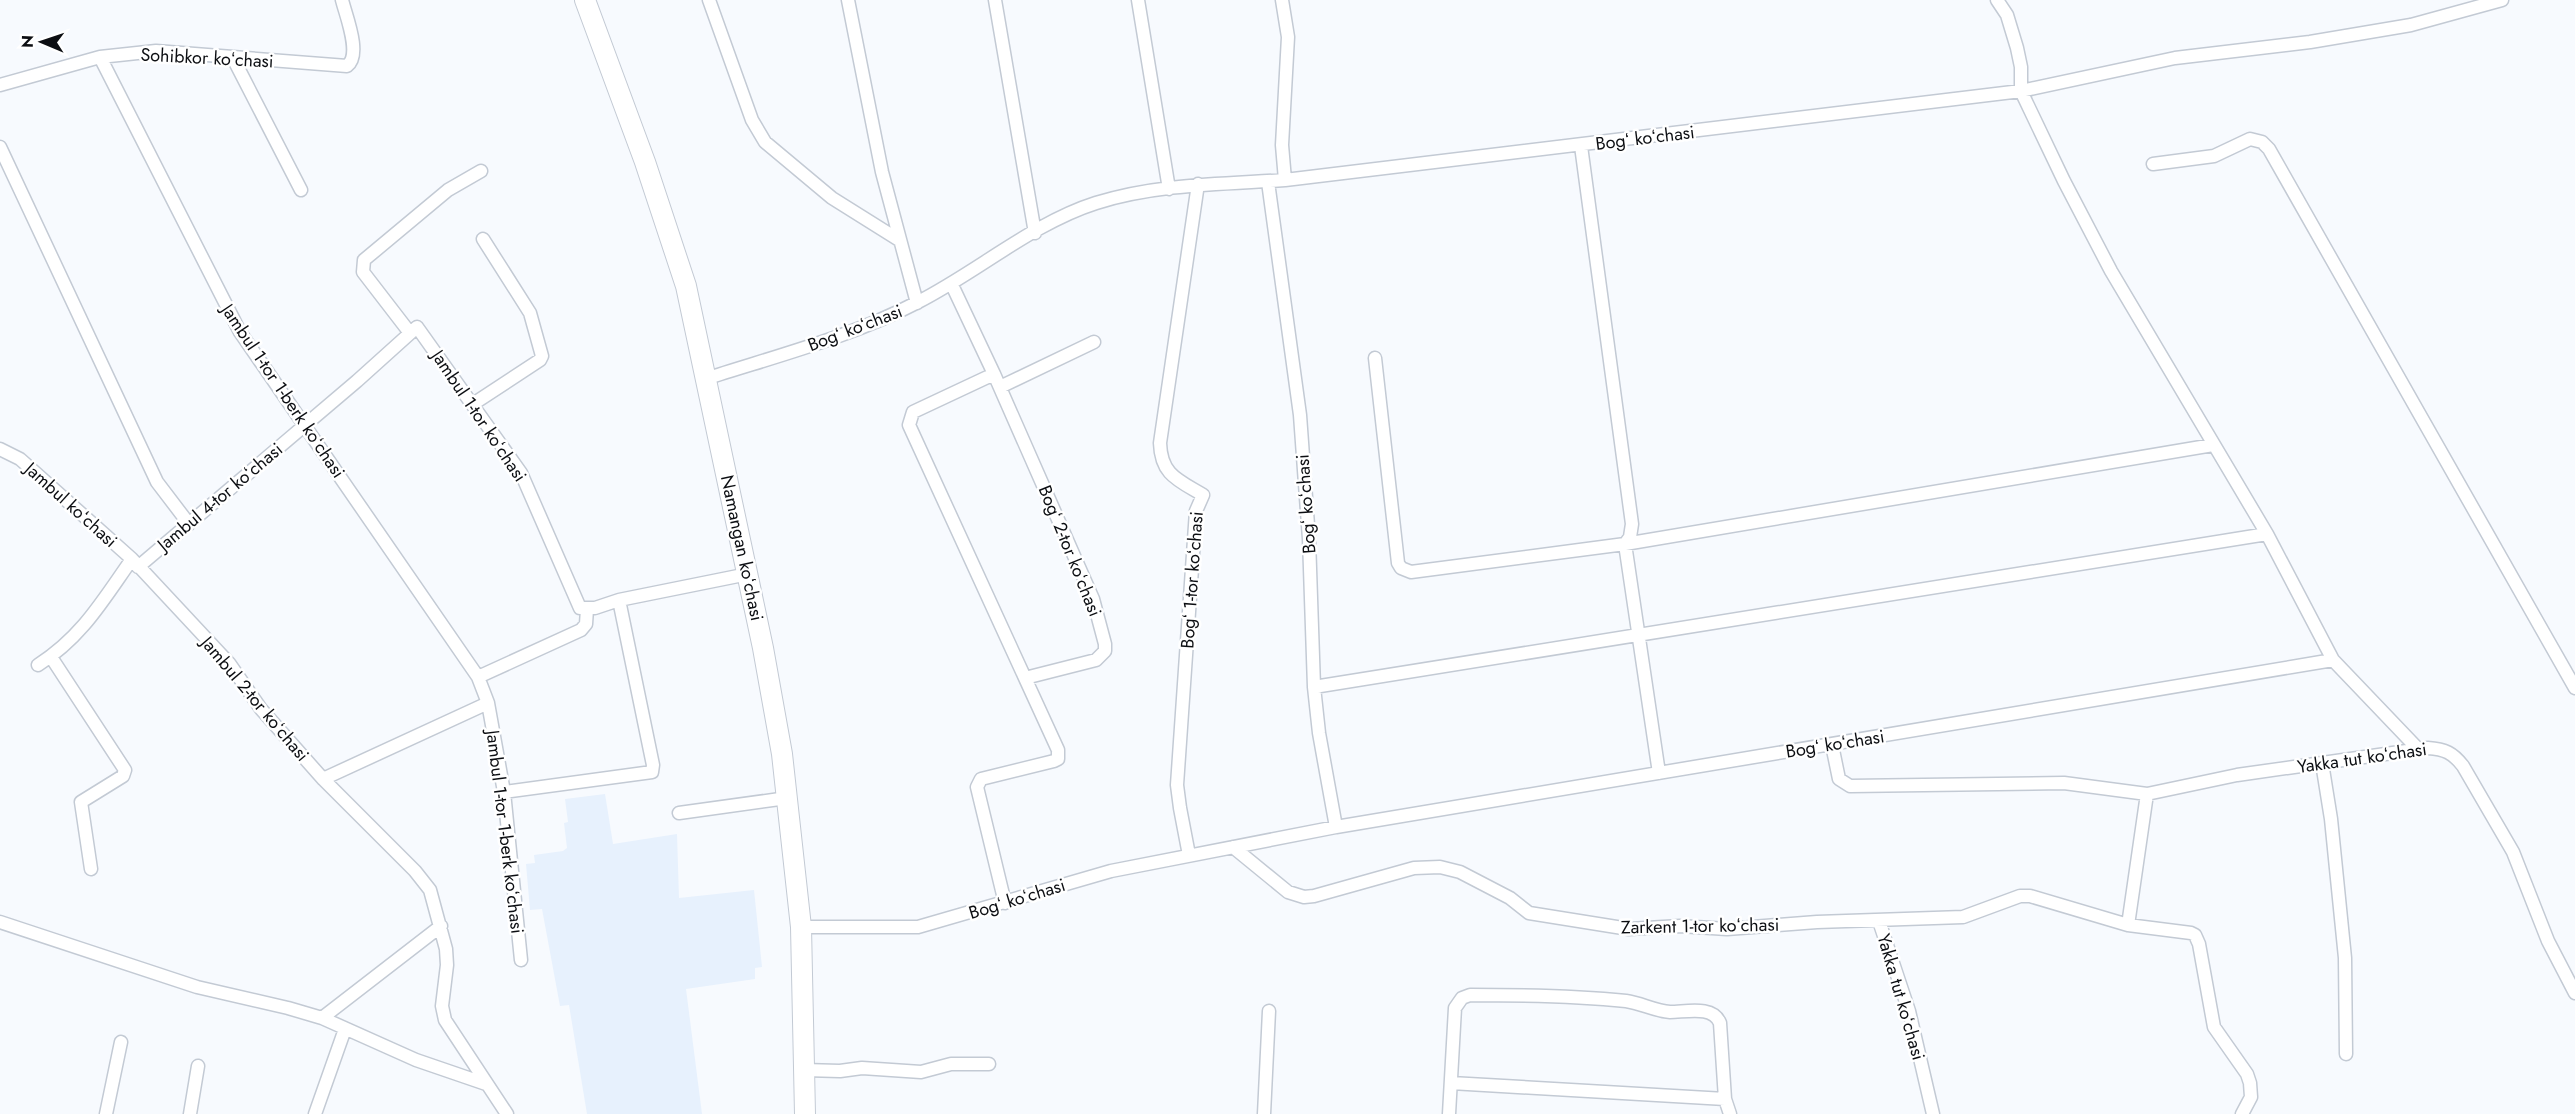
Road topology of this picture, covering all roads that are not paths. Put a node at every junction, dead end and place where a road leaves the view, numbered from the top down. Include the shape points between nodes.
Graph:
1 (342, 0) edge
2 (585, 0) edge
3 (709, 0) edge
4 (848, 0) edge
5 (995, 0) edge
6 (1138, 0) edge
7 (1282, 0) edge
8 (1997, 0) edge
9 (2502, 0) edge
10 (100, 57) junction
11 (233, 58) junction
12 (0, 85) edge
13 (2021, 91) junction
14 (1581, 146) junction
15 (0, 147) edge
16 (2153, 164) dead end
17 (481, 171) dead end
18 (1285, 180) junction
19 (1268, 182) junction
20 (1198, 184) junction
21 (1169, 189) junction
22 (301, 190) dead end
23 (1035, 233) junction
24 (483, 239) dead end
25 (899, 240) junction
26 (952, 285) junction
27 (917, 303) junction
28 (410, 333) junction
29 (1094, 342) dead end
30 (1374, 358) dead end
31 (994, 374) junction
32 (705, 380) junction
33 (1000, 387) junction
34 (473, 404) junction
35 (305, 425) junction
36 (2213, 446) junction
37 (0, 448) edge
38 (189, 524) junction
39 (2267, 534) junction
40 (1625, 544) junction
41 (135, 563) junction
42 (748, 574) junction
43 (619, 600) junction
44 (587, 609) junction
45 (1638, 635) junction
46 (51, 657) junction
47 (2333, 660) junction
48 (38, 665) dead end
49 (478, 677) junction
50 (1025, 678) junction
51 (1314, 687) junction
52 (2575, 688) edge
53 (488, 704) junction
54 (2404, 734) junction
55 (1832, 745) junction
56 (2419, 750) junction
57 (2392, 754) junction
58 (2322, 764) junction
59 (1659, 773) junction
60 (323, 779) junction
61 (504, 792) junction
62 (2147, 794) junction
63 (787, 798) junction
64 (679, 813) dead end
65 (1336, 827) junction
66 (1233, 846) junction
67 (1189, 855) junction
68 (91, 869) dead end
69 (1005, 903) junction
70 (1879, 921) junction
71 (0, 922) edge
72 (2128, 925) junction
73 (441, 926) junction
74 (801, 927) junction
75 (521, 960) dead end
76 (2575, 993) edge
77 (1269, 1011) dead end
78 (322, 1018) junction
79 (345, 1029) junction
80 (121, 1042) dead end
81 (2346, 1054) dead end
82 (989, 1064) dead end
83 (198, 1066) dead end
84 (804, 1070) junction
85 (1451, 1083) junction
86 (486, 1084) junction
87 (1725, 1099) junction
88 (106, 1114) edge
89 (190, 1114) edge
90 (315, 1114) edge
91 (507, 1114) edge
92 (805, 1114) edge
93 (1264, 1114) edge
94 (1449, 1114) edge
95 (1730, 1114) edge
96 (1933, 1114) edge
97 (2242, 1114) edge

1 - 11 street, Sohibkor koʻchasi via 354,49 350,64 341,67
2 - 32 main road, Namangan koʻchasi via 686,286
3 - 25 street via 752,120 765,142 832,198
4 - 25 street
5 - 23 street
6 - 21 street
7 - 18 street via 1288,37 1282,145
8 - 13 street via 2007,15 2017,48
9 - 13 street, Bogʻ koʻchasi via 2411,25 2175,58
10 - 11 street, Sohibkor koʻchasi via 156,51
10 - 12 street, Sohibkor koʻchasi
10 - 35 street, Jambul 1-tor 1-berk koʻchasi via 229,314
11 - 22 street
13 - 14 street, Bogʻ koʻchasi
13 - 36 street via 2111,271
14 - 18 street, Bogʻ koʻchasi
14 - 40 street via 1632,524
15 - 38 street via 157,482
16 - 52 street via 2214,156 2250,139 2269,149
17 - 28 street, Jambul 1-tor koʻchasi via 448,190 364,260 363,272
18 - 19 street, Bogʻ koʻchasi
19 - 20 street, Bogʻ koʻchasi
19 - 51 street, Bogʻ koʻchasi via 1300,415
20 - 21 street, Bogʻ koʻchasi
20 - 67 street, Bogʻ 1-tor koʻchasi via 1160,443 1163,464 1171,475 1203,495 1196,511 1177,785
21 - 23 street, Bogʻ koʻchasi via 1096,203
23 - 26 street, Bogʻ koʻchasi
24 - 34 street via 530,313 542,356
25 - 27 street
26 - 27 street, Bogʻ koʻchasi
26 - 31 street, Bogʻ 2-tor koʻchasi
27 - 32 street, Bogʻ koʻchasi via 876,323
28 - 34 street, Jambul 1-tor koʻchasi via 418,328
28 - 35 street, Jambul 4-tor koʻchasi
29 - 33 street
30 - 40 street via 1401,568 1417,572
31 - 33 street, Bogʻ 2-tor koʻchasi
31 - 50 street via 913,412 909,425
32 - 42 main road, Namangan koʻchasi
33 - 50 street, Bogʻ 2-tor koʻchasi via 1093,598 1105,644 1105,651 1096,660
34 - 44 street, Jambul 1-tor koʻchasi via 521,473 579,607
35 - 38 street, Jambul 4-tor koʻchasi
35 - 49 street, Jambul 1-tor 1-berk koʻchasi
36 - 39 street
36 - 40 street
37 - 41 street, Jambul koʻchasi via 20,459
38 - 41 street, Jambul 4-tor koʻchasi
39 - 45 street
39 - 47 street
40 - 45 street
41 - 46 street, Jambul 4-tor koʻchasi via 84,628
41 - 60 street, Jambul 2-tor koʻchasi via 229,663 261,709
42 - 43 street
42 - 63 main road, Namangan koʻchasi
43 - 44 street
43 - 61 street via 652,772
44 - 49 street via 586,624 581,630
45 - 51 street
45 - 59 street
46 - 48 street, Jambul 4-tor koʻchasi
46 - 68 street via 125,771 81,802
47 - 54 street
47 - 55 street, Bogʻ koʻchasi
49 - 53 street, Jambul 1-tor 1-berk koʻchasi
50 - 69 street via 1058,755 1054,761 981,779 977,787
51 - 65 street, Bogʻ koʻchasi
53 - 60 street
53 - 61 street, Jambul 1-tor 1-berk koʻchasi
54 - 56 street
54 - 57 street
55 - 59 street, Bogʻ koʻchasi
55 - 62 street, Yakka tut koʻchasi via 1839,778 1850,786 2064,783
56 - 57 street, Yakka tut koʻchasi
56 - 76 street, Yakka tut koʻchasi via 2445,750 2463,766 2513,852 2548,941
57 - 58 street, Yakka tut koʻchasi
58 - 62 street, Yakka tut koʻchasi via 2237,775
58 - 81 street via 2342,925
59 - 65 street, Bogʻ koʻchasi
60 - 73 street, Jambul 2-tor koʻchasi via 415,871 430,890
61 - 75 street, Jambul 1-tor 1-berk koʻchasi
62 - 72 street
63 - 64 street
63 - 74 main road, Namangan koʻchasi
65 - 66 street, Bogʻ koʻchasi
66 - 67 street, Bogʻ koʻchasi
66 - 70 street, Zarkent 1-tor koʻchasi via 1288,892 1304,897 1414,868 1440,867 1460,872 1510,898 1529,913 1629,929 1727,929
67 - 69 street, Bogʻ koʻchasi via 1111,871
69 - 74 street, Bogʻ koʻchasi via 918,927
70 - 72 street, Yakka tut koʻchasi via 1963,917 2030,896
70 - 96 street, Yakka tut koʻchasi via 1910,1011
71 - 78 street via 198,987
72 - 97 street, Yakka tut koʻchasi via 2186,932 2198,939 2214,1027 2250,1083 2251,1097
73 - 78 street
73 - 86 street, Jambul 2-tor koʻchasi via 447,957 442,1006 445,1020
74 - 84 main road, Namangan koʻchasi
77 - 93 street
78 - 79 street
79 - 86 street via 416,1060
79 - 90 street
80 - 88 street
82 - 84 street via 951,1064 921,1072
83 - 89 street
84 - 92 main road, Namangan koʻchasi
85 - 87 street
85 - 87 street via 1455,1008 1462,998 1589,998 1670,1012 1714,1013 1720,1023
85 - 94 street
86 - 91 street, Jambul 2-tor koʻchasi
87 - 95 street

